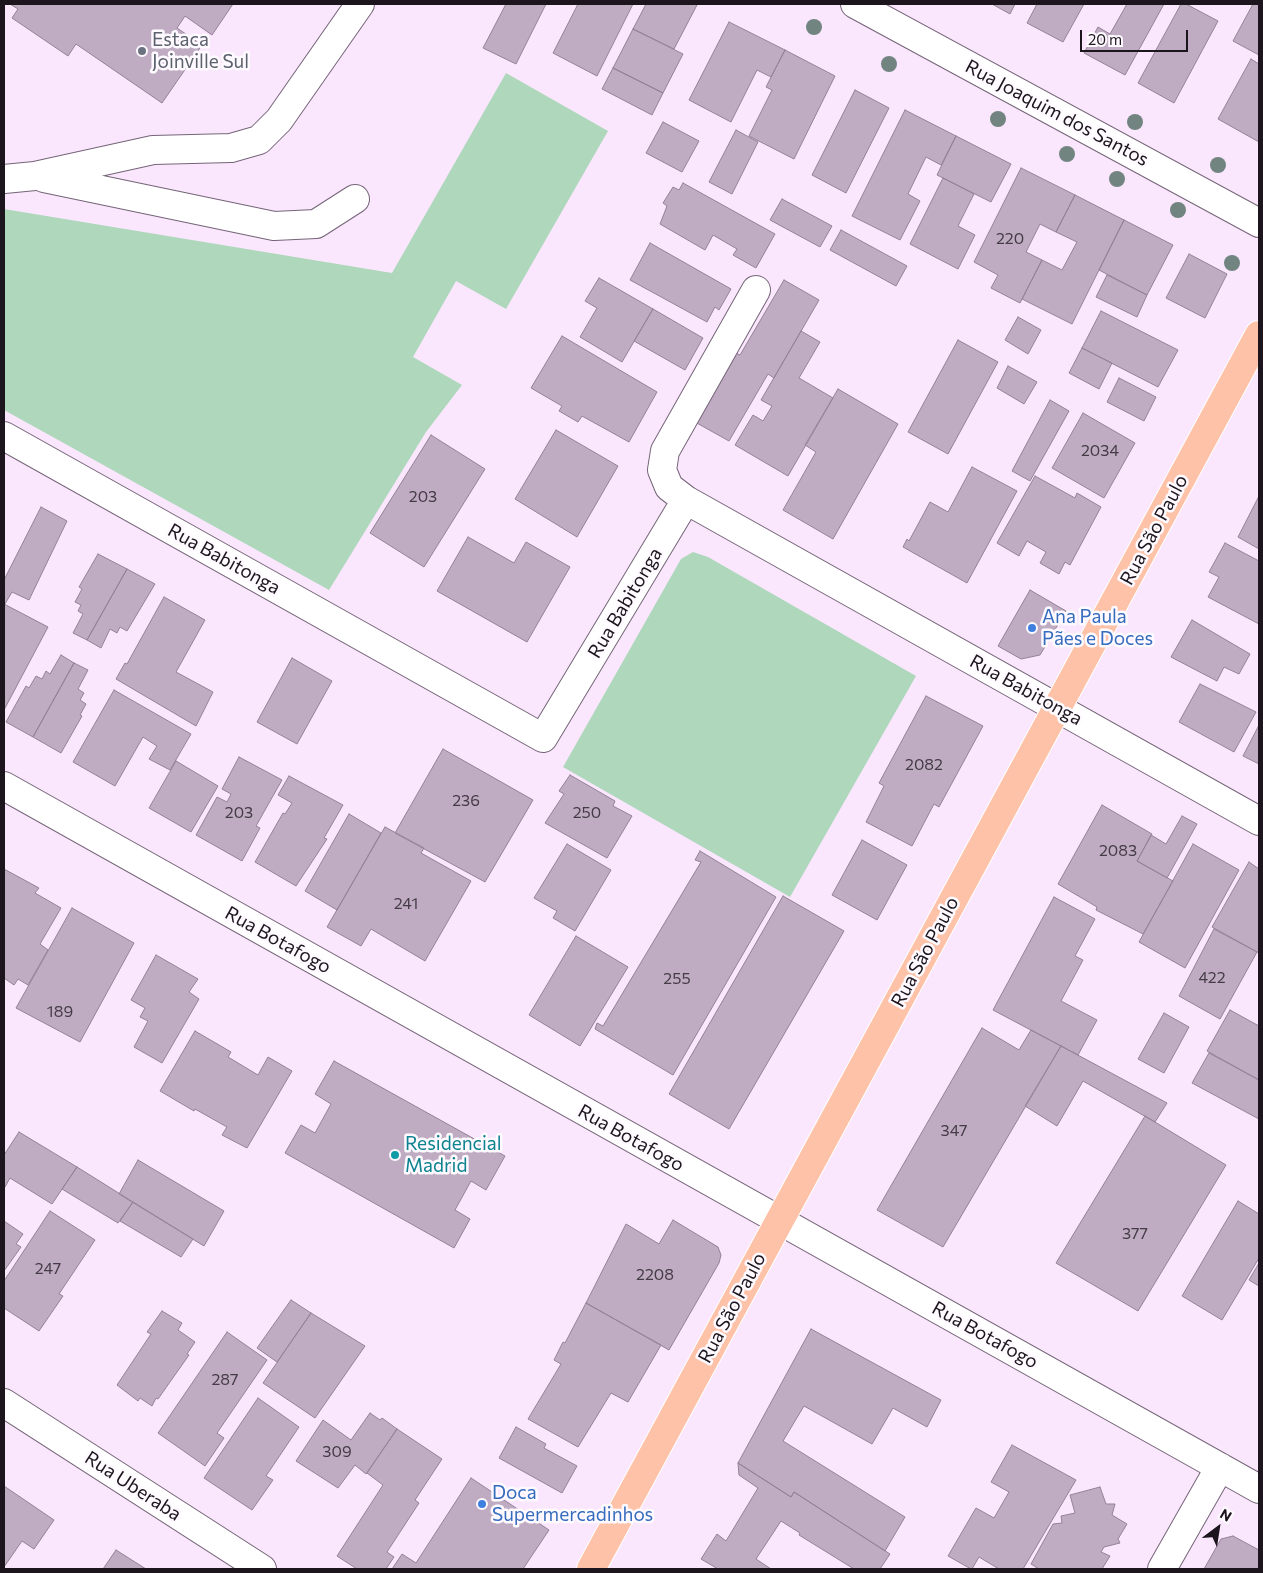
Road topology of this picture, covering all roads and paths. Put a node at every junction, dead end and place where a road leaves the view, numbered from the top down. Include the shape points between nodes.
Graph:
1 (360, 4) edge
2 (855, 4) edge
3 (35, 176) junction
4 (4, 179) edge
5 (355, 199) dead end
6 (1259, 223) edge
7 (756, 290) dead end
8 (1259, 335) edge
9 (4, 436) edge
10 (686, 500) junction
11 (1057, 708) junction
12 (4, 786) edge
13 (1259, 821) edge
14 (780, 1221) junction
15 (4, 1403) edge
16 (1220, 1468) junction
17 (1259, 1489) edge
18 (262, 1569) edge
19 (591, 1569) edge
20 (1162, 1569) edge

1 - 3 street via 279,120 259,140 232,148 153,150
2 - 6 street, Rua Joaquim dos Santos
3 - 4 street
3 - 5 street via 274,226 316,224
7 - 10 street via 665,450 662,470 669,487
8 - 11 main road, Rua São Paulo
9 - 10 street, Rua Babitonga via 543,738
10 - 11 street, Rua Babitonga
11 - 13 street, Rua Babitonga
11 - 14 main road, Rua São Paulo
12 - 14 street, Rua Botafogo
14 - 16 street, Rua Botafogo
14 - 19 main road, Rua São Paulo
15 - 18 street, Rua Uberaba
16 - 17 street, Rua Botafogo
16 - 20 street

